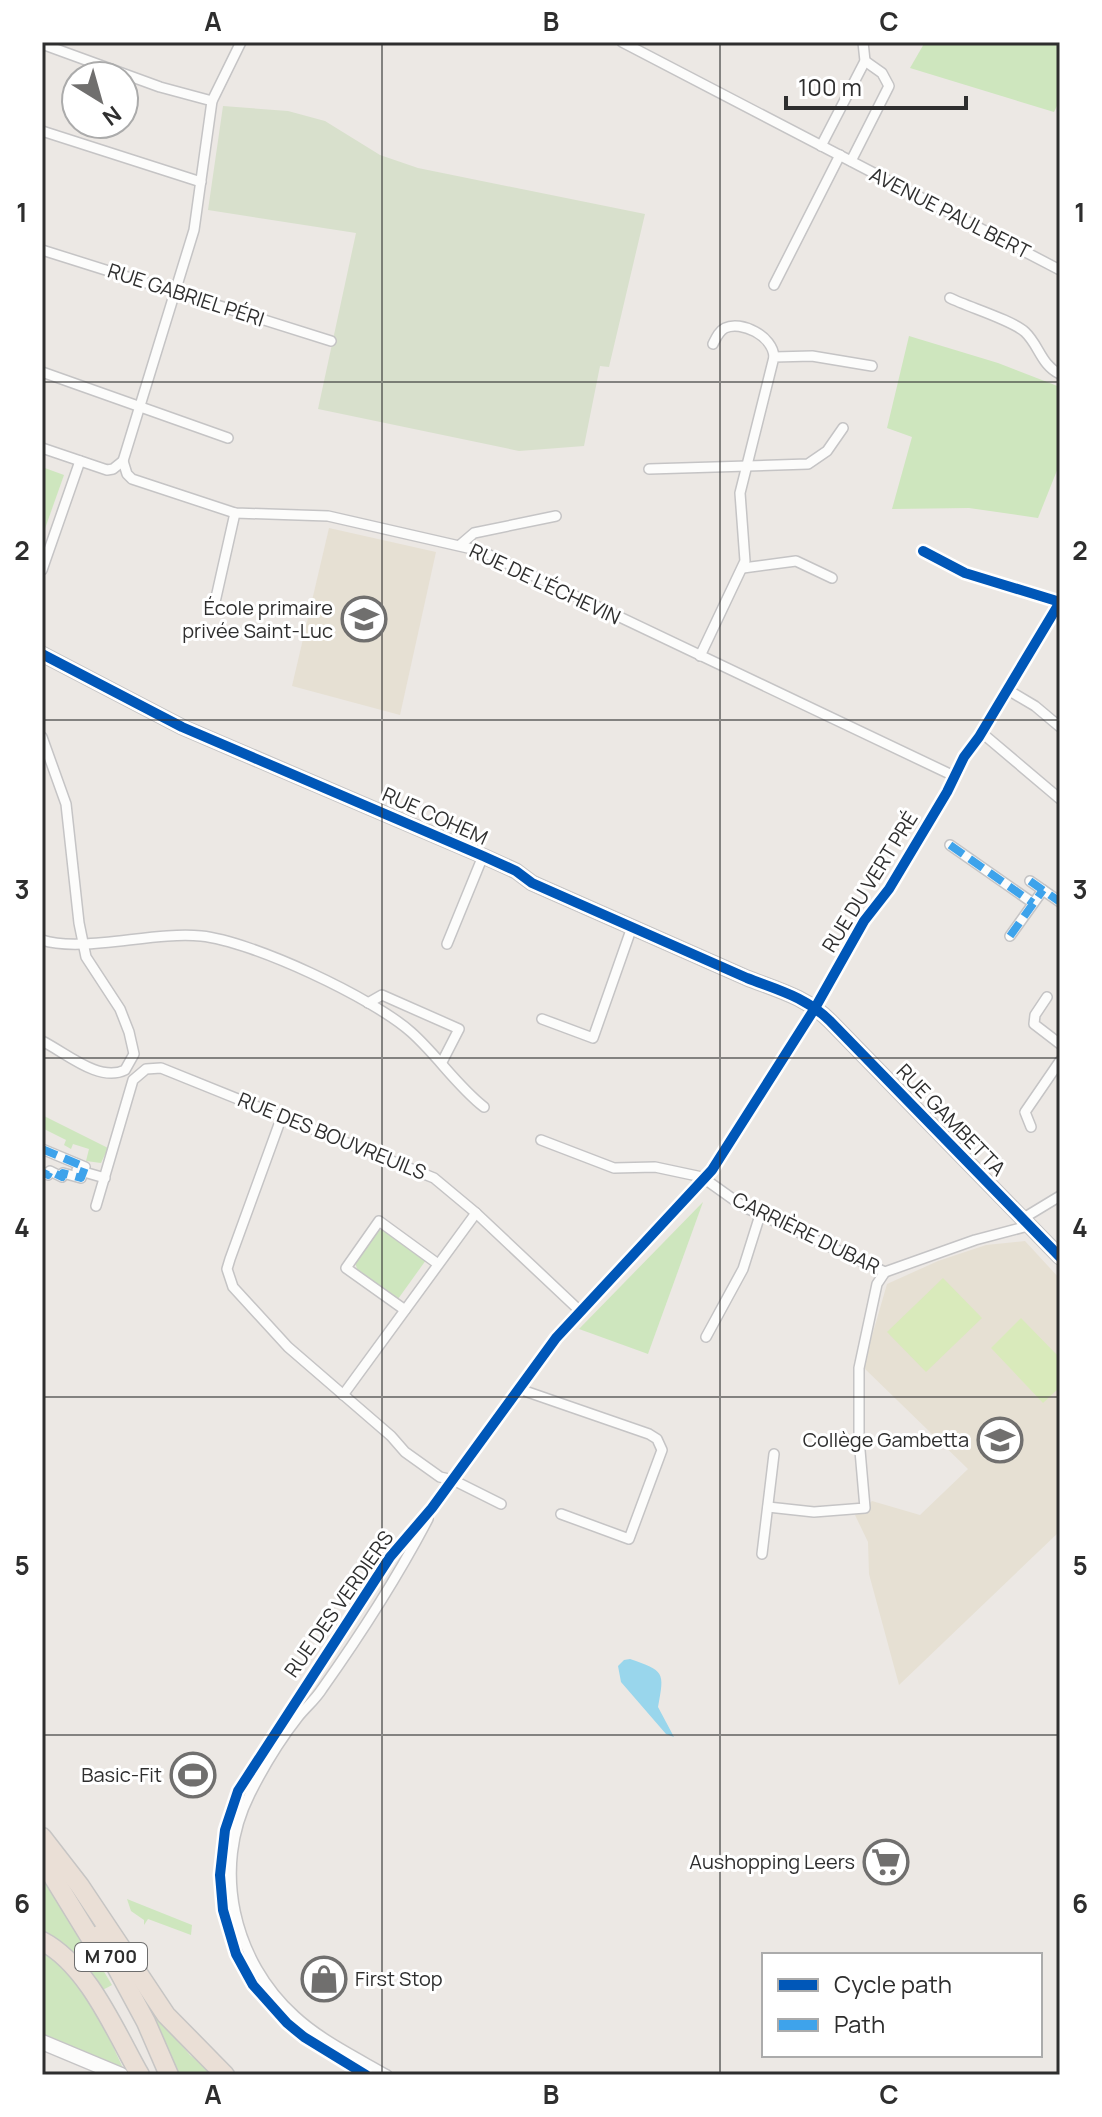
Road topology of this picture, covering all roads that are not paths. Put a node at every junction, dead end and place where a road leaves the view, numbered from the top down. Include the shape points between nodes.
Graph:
1 (241, 42) edge
2 (622, 42) edge
3 (863, 42) edge
4 (42, 44) edge
5 (865, 61) junction
6 (212, 101) junction
7 (42, 131) edge
8 (821, 146) junction
9 (840, 155) junction
10 (851, 161) junction
11 (201, 182) junction
12 (42, 250) edge
13 (1060, 270) edge
14 (774, 285) dead end
15 (174, 292) junction
16 (950, 298) dead end
17 (331, 341) dead end
18 (713, 344) dead end
19 (774, 357) junction
20 (872, 366) dead end
21 (42, 372) edge
22 (1060, 374) edge
23 (140, 407) junction
24 (843, 428) dead end
25 (228, 438) dead end
26 (42, 448) edge
27 (80, 461) junction
28 (123, 461) junction
29 (746, 466) junction
30 (649, 469) dead end
31 (235, 513) junction
32 (556, 516) dead end
33 (460, 545) junction
34 (923, 551) dead end
35 (743, 568) junction
36 (42, 570) edge
37 (832, 578) dead end
38 (1060, 602) edge
39 (213, 611) dead end
40 (42, 654) edge
41 (700, 656) junction
42 (1008, 690) junction
43 (1060, 727) edge
44 (982, 733) junction
45 (42, 737) edge
46 (954, 776) junction
47 (1060, 799) edge
48 (950, 845) dead end
49 (483, 856) junction
50 (1030, 881) dead end
51 (1043, 890) junction
52 (1060, 902) edge
53 (1033, 903) junction
54 (632, 927) junction
55 (1010, 936) dead end
56 (42, 940) edge
57 (83, 943) junction
58 (447, 944) dead end
59 (1047, 997) dead end
60 (368, 1003) junction
61 (815, 1008) junction
62 (542, 1019) dead end
63 (42, 1041) edge
64 (1060, 1044) edge
65 (1060, 1061) edge
66 (442, 1062) junction
67 (484, 1107) dead end
68 (282, 1116) junction
69 (1031, 1127) dead end
70 (541, 1140) dead end
71 (42, 1149) edge
72 (42, 1155) edge
73 (42, 1172) edge
74 (83, 1172) junction
75 (105, 1178) junction
76 (705, 1179) junction
77 (1060, 1196) edge
78 (96, 1206) dead end
79 (476, 1213) junction
80 (760, 1215) junction
81 (1025, 1222) junction
82 (1060, 1257) edge
83 (438, 1264) junction
84 (885, 1272) junction
85 (405, 1310) junction
86 (580, 1311) junction
87 (706, 1337) dead end
88 (519, 1389) junction
89 (343, 1395) junction
90 (774, 1454) dead end
91 (453, 1480) junction
92 (441, 1495) junction
93 (501, 1504) dead end
94 (768, 1507) junction
95 (561, 1514) dead end
96 (762, 1554) dead end
97 (42, 1837) edge
98 (42, 1844) edge
99 (42, 1859) edge
100 (42, 1941) edge
101 (42, 2042) edge
102 (42, 2052) edge
103 (95, 2069) edge
104 (121, 2075) edge
105 (140, 2075) edge
106 (160, 2075) edge
107 (169, 2075) edge
108 (225, 2075) edge
109 (366, 2075) edge
110 (387, 2075) edge

1 - 6 street
2 - 8 street, AVENUE PAUL BERT
3 - 5 street
4 - 6 street
5 - 8 street
5 - 10 street via 889,86
6 - 11 street
7 - 11 street
8 - 9 street, AVENUE PAUL BERT
9 - 10 street, AVENUE PAUL BERT
9 - 14 street
10 - 13 street, AVENUE PAUL BERT
11 - 15 street via 194,230
12 - 15 street, RUE GABRIEL PÉRI
15 - 17 street, RUE GABRIEL PÉRI
15 - 23 street
16 - 22 street via 1020,328 1046,365
18 - 19 street via 721,331 734,327 762,334 773,346
19 - 20 street via 812,356
19 - 29 street
21 - 23 street
23 - 25 street
23 - 28 street
24 - 29 street via 827,451 808,464
26 - 27 street
27 - 28 street via 107,470
27 - 36 street
28 - 31 street, RUE DE L'ÉCHEVIN via 132,479
29 - 30 street
29 - 35 street via 740,493
31 - 33 street, RUE DE L'ÉCHEVIN via 328,516
31 - 39 street
32 - 33 street via 474,533
33 - 41 street, RUE DE L'ÉCHEVIN
34 - 38 street via 965,573
35 - 37 street via 796,561
35 - 41 street
38 - 42 street, RUE DU VERT PRÉ
40 - 49 street, RUE COHEM via 182,727
41 - 46 street, RUE DE L'ÉCHEVIN
42 - 43 street
42 - 44 street, RUE DU VERT PRÉ
44 - 46 street, RUE DU VERT PRÉ
44 - 47 street
45 - 57 street via 66,804
46 - 61 street, RUE DU VERT PRÉ
48 - 53 street
49 - 54 street, RUE COHEM
49 - 58 street
50 - 51 street
51 - 52 street
51 - 53 street
53 - 55 street
54 - 61 street, RUE COHEM
54 - 62 street via 593,1038
56 - 57 street
57 - 60 street via 158,935 218,939 248,947
57 - 63 street via 90,966 114,998 134,1054 125,1070 103,1073
59 - 64 street via 1034,1024
60 - 66 street via 404,1026
60 - 66 street via 382,995 459,1029
61 - 76 street, RUE DU VERT PRÉ
61 - 81 street, RUE GAMBETTA
65 - 69 street via 1025,1112
66 - 67 street
68 - 75 street, RUE DES BOUVREUILS via 161,1068 146,1069 129,1089
68 - 79 street, RUE DES BOUVREUILS via 424,1173
68 - 89 street via 230,1259 228,1278 288,1347
70 - 76 street, CARRIÈRE DUBAR via 614,1168 655,1167
71 - 74 street via 85,1167
72 - 74 street
73 - 74 street via 81,1178
74 - 75 street
75 - 78 street
76 - 80 street, CARRIÈRE DUBAR
76 - 86 street, RUE DES VERDIERS
77 - 81 street, CARRIÈRE DUBAR
79 - 83 street
79 - 86 street, RUE DES BOUVREUILS
80 - 84 street, CARRIÈRE DUBAR
80 - 87 street via 743,1269
81 - 82 street, RUE GAMBETTA
81 - 84 street, CARRIÈRE DUBAR
83 - 85 street
83 - 85 street via 379,1221 346,1268
84 - 94 street via 877,1284 859,1368 865,1508 814,1512
85 - 89 street
86 - 88 street, RUE DES VERDIERS
88 - 91 street, RUE DES VERDIERS
88 - 95 street via 649,1434 661,1445 629,1539
89 - 91 street via 405,1452
90 - 94 street
91 - 92 street, RUE DES VERDIERS
91 - 93 street
92 - 109 street, RUE DES VERDIERS via 390,1557 245,1778 232,1804 221,1855 220,1897 228,1932 253,1985 296,2031
92 - 110 street, RUE DES VERDIERS via 386,1594 252,1790 240,1817 231,1864 239,1927 265,1983 306,2025
94 - 96 street
97 - 108 highway via 166,2015
98 - 107 highway, M 700 via 105,1945
99 - 106 highway, M 700 via 113,1977
100 - 105 highway via 81,1975
101 - 103 street
102 - 103 street
103 - 104 street

